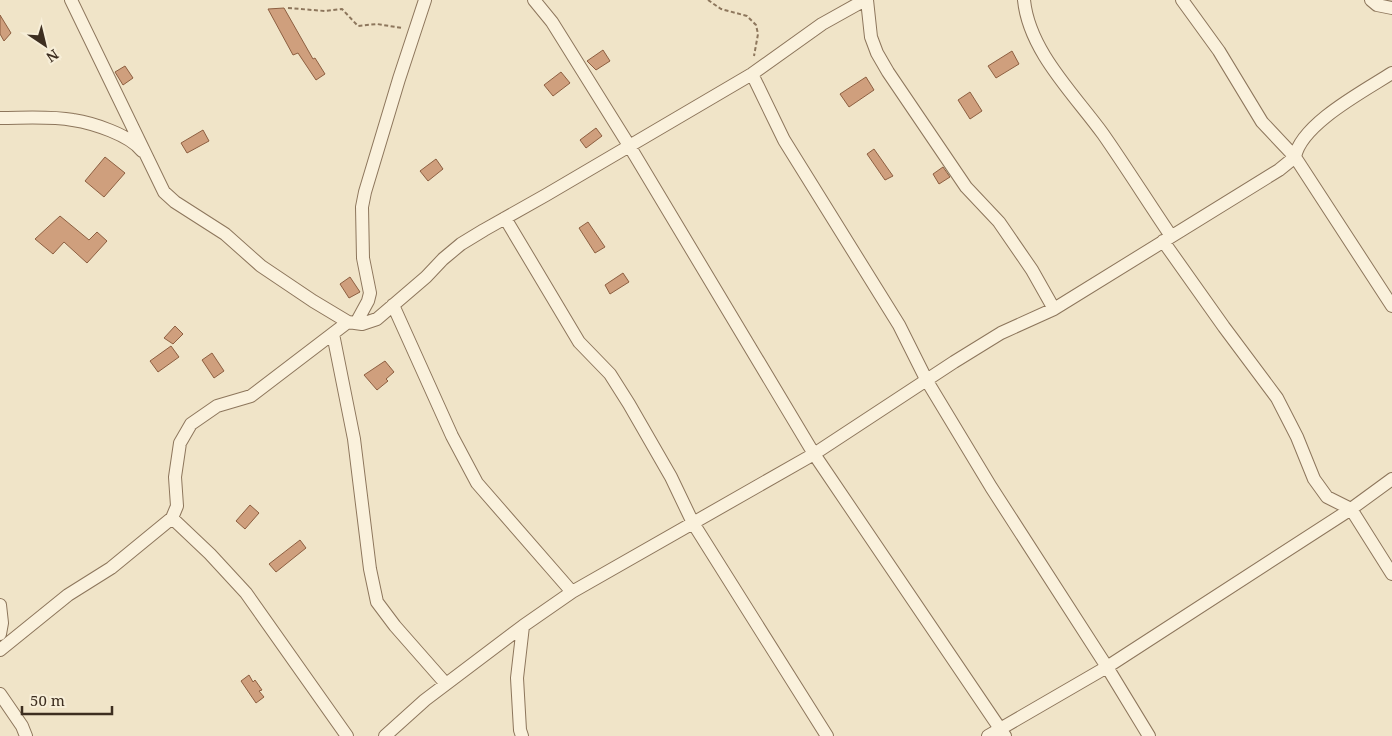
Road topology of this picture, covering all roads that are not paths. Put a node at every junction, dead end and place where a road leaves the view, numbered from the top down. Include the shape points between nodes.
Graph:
1 (71, 0) edge
2 (425, 0) edge
3 (534, 0) edge
4 (866, 0) edge
5 (1024, 0) edge
6 (1182, 0) edge
7 (1371, 0) edge
8 (1392, 8) edge
9 (1392, 73) edge
10 (752, 74) junction
11 (0, 118) edge
12 (630, 147) junction
13 (1295, 157) junction
14 (151, 163) junction
15 (505, 218) junction
16 (1167, 238) junction
17 (393, 305) junction
18 (1392, 306) edge
19 (1054, 309) junction
20 (352, 323) junction
21 (333, 334) junction
22 (927, 381) junction
23 (814, 454) junction
24 (1392, 479) edge
25 (1351, 509) junction
26 (172, 518) junction
27 (693, 523) junction
28 (1392, 574) edge
29 (572, 592) junction
30 (0, 605) edge
31 (523, 626) junction
32 (0, 634) edge
33 (0, 650) edge
34 (1107, 667) junction
35 (446, 684) junction
36 (0, 694) edge
37 (1002, 732) edge
38 (26, 736) edge
39 (347, 736) edge
40 (385, 736) edge
41 (522, 736) edge
42 (826, 736) edge
43 (988, 736) edge
44 (1149, 736) edge

1 - 14 street
2 - 20 street via 362,206 363,258 370,293 368,302
3 - 12 street via 552,22
4 - 10 street via 822,24
4 - 19 street via 871,37 888,72 966,187 1004,230
5 - 16 street via 1034,37 1061,80 1102,133
6 - 13 street via 1262,122
7 - 8 street via 1377,5
9 - 13 street via 1340,106 1309,131 1296,148
10 - 12 street
10 - 22 street via 784,140 899,325
11 - 14 street via 74,120 106,129 139,146
12 - 15 street
12 - 23 street
13 - 16 street
13 - 18 street
14 - 20 street via 164,192 175,202 225,234 261,266
15 - 17 street via 461,244
15 - 27 street via 579,342 610,374 629,404 671,476
16 - 19 street
16 - 25 street via 1224,327 1278,398 1314,479 1327,497
17 - 20 street via 377,319 362,324
17 - 29 street via 452,436 477,483
19 - 22 street via 1001,333
20 - 21 street
21 - 26 street via 251,396 217,406 191,424 180,443 175,477 177,506
21 - 35 street via 354,439 377,602
22 - 23 street
22 - 34 street
23 - 27 street
23 - 37 street
24 - 25 street
25 - 28 street
25 - 34 street
26 - 33 street
26 - 39 street via 246,593
27 - 29 street
27 - 42 street
29 - 31 street
30 - 32 street
31 - 35 street
31 - 41 street via 517,678
34 - 37 street
34 - 44 street
35 - 40 street
36 - 38 street
37 - 43 street

